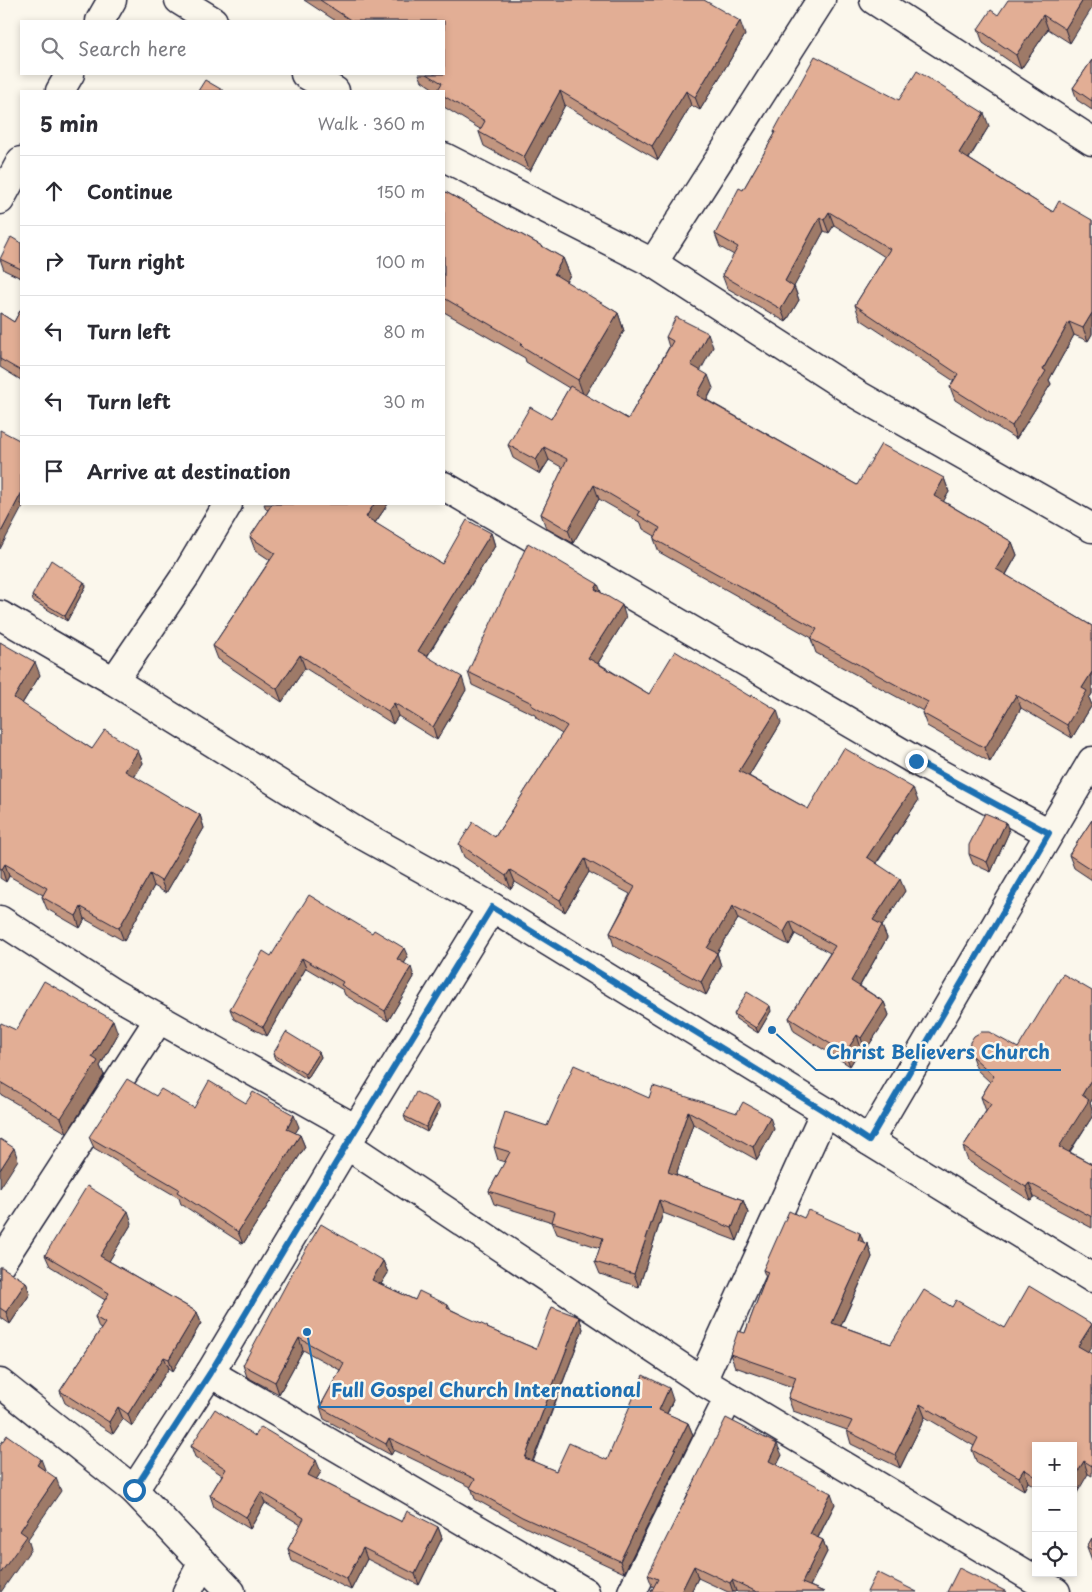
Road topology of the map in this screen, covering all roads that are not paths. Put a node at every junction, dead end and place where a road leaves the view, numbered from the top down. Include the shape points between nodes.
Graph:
1 (112, 0) edge
2 (179, 0) edge
3 (821, 0) edge
4 (874, 0) edge
5 (101, 20) edge
6 (211, 20) edge
7 (69, 75) edge
8 (307, 75) edge
9 (61, 90) edge
10 (333, 90) edge
11 (1092, 141) edge
12 (445, 158) edge
13 (20, 163) edge
14 (0, 200) edge
15 (653, 263) junction
16 (445, 487) edge
17 (227, 505) edge
18 (1092, 528) edge
19 (0, 615) edge
20 (114, 681) junction
21 (1092, 761) edge
22 (1049, 833) junction
23 (492, 907) junction
24 (0, 920) edge
25 (159, 1019) junction
26 (824, 1111) junction
27 (351, 1137) junction
28 (869, 1141) junction
29 (0, 1264) edge
30 (1092, 1278) edge
31 (210, 1373) junction
32 (702, 1381) junction
33 (0, 1384) edge
34 (729, 1396) junction
35 (134, 1490) junction
36 (203, 1562) junction
37 (187, 1592) edge
38 (231, 1592) edge
39 (585, 1592) edge
40 (632, 1592) edge
41 (1056, 1592) edge

1 - 5 street
2 - 6 street
3 - 15 street
4 - 11 street
7 - 9 street
8 - 10 street
12 - 15 street
13 - 14 street
15 - 18 street via 858,395
16 - 22 street via 916,761
17 - 20 street via 186,575
19 - 20 street
20 - 23 street via 357,832
21 - 22 street
22 - 28 street
23 - 26 street
23 - 27 street
24 - 25 street
25 - 27 street
25 - 29 street
26 - 28 street
26 - 32 street
27 - 31 street
27 - 32 street
28 - 30 street
31 - 35 street
31 - 39 street
32 - 34 street
33 - 35 street
34 - 40 street
34 - 41 street
35 - 36 street
36 - 37 street
36 - 38 street

